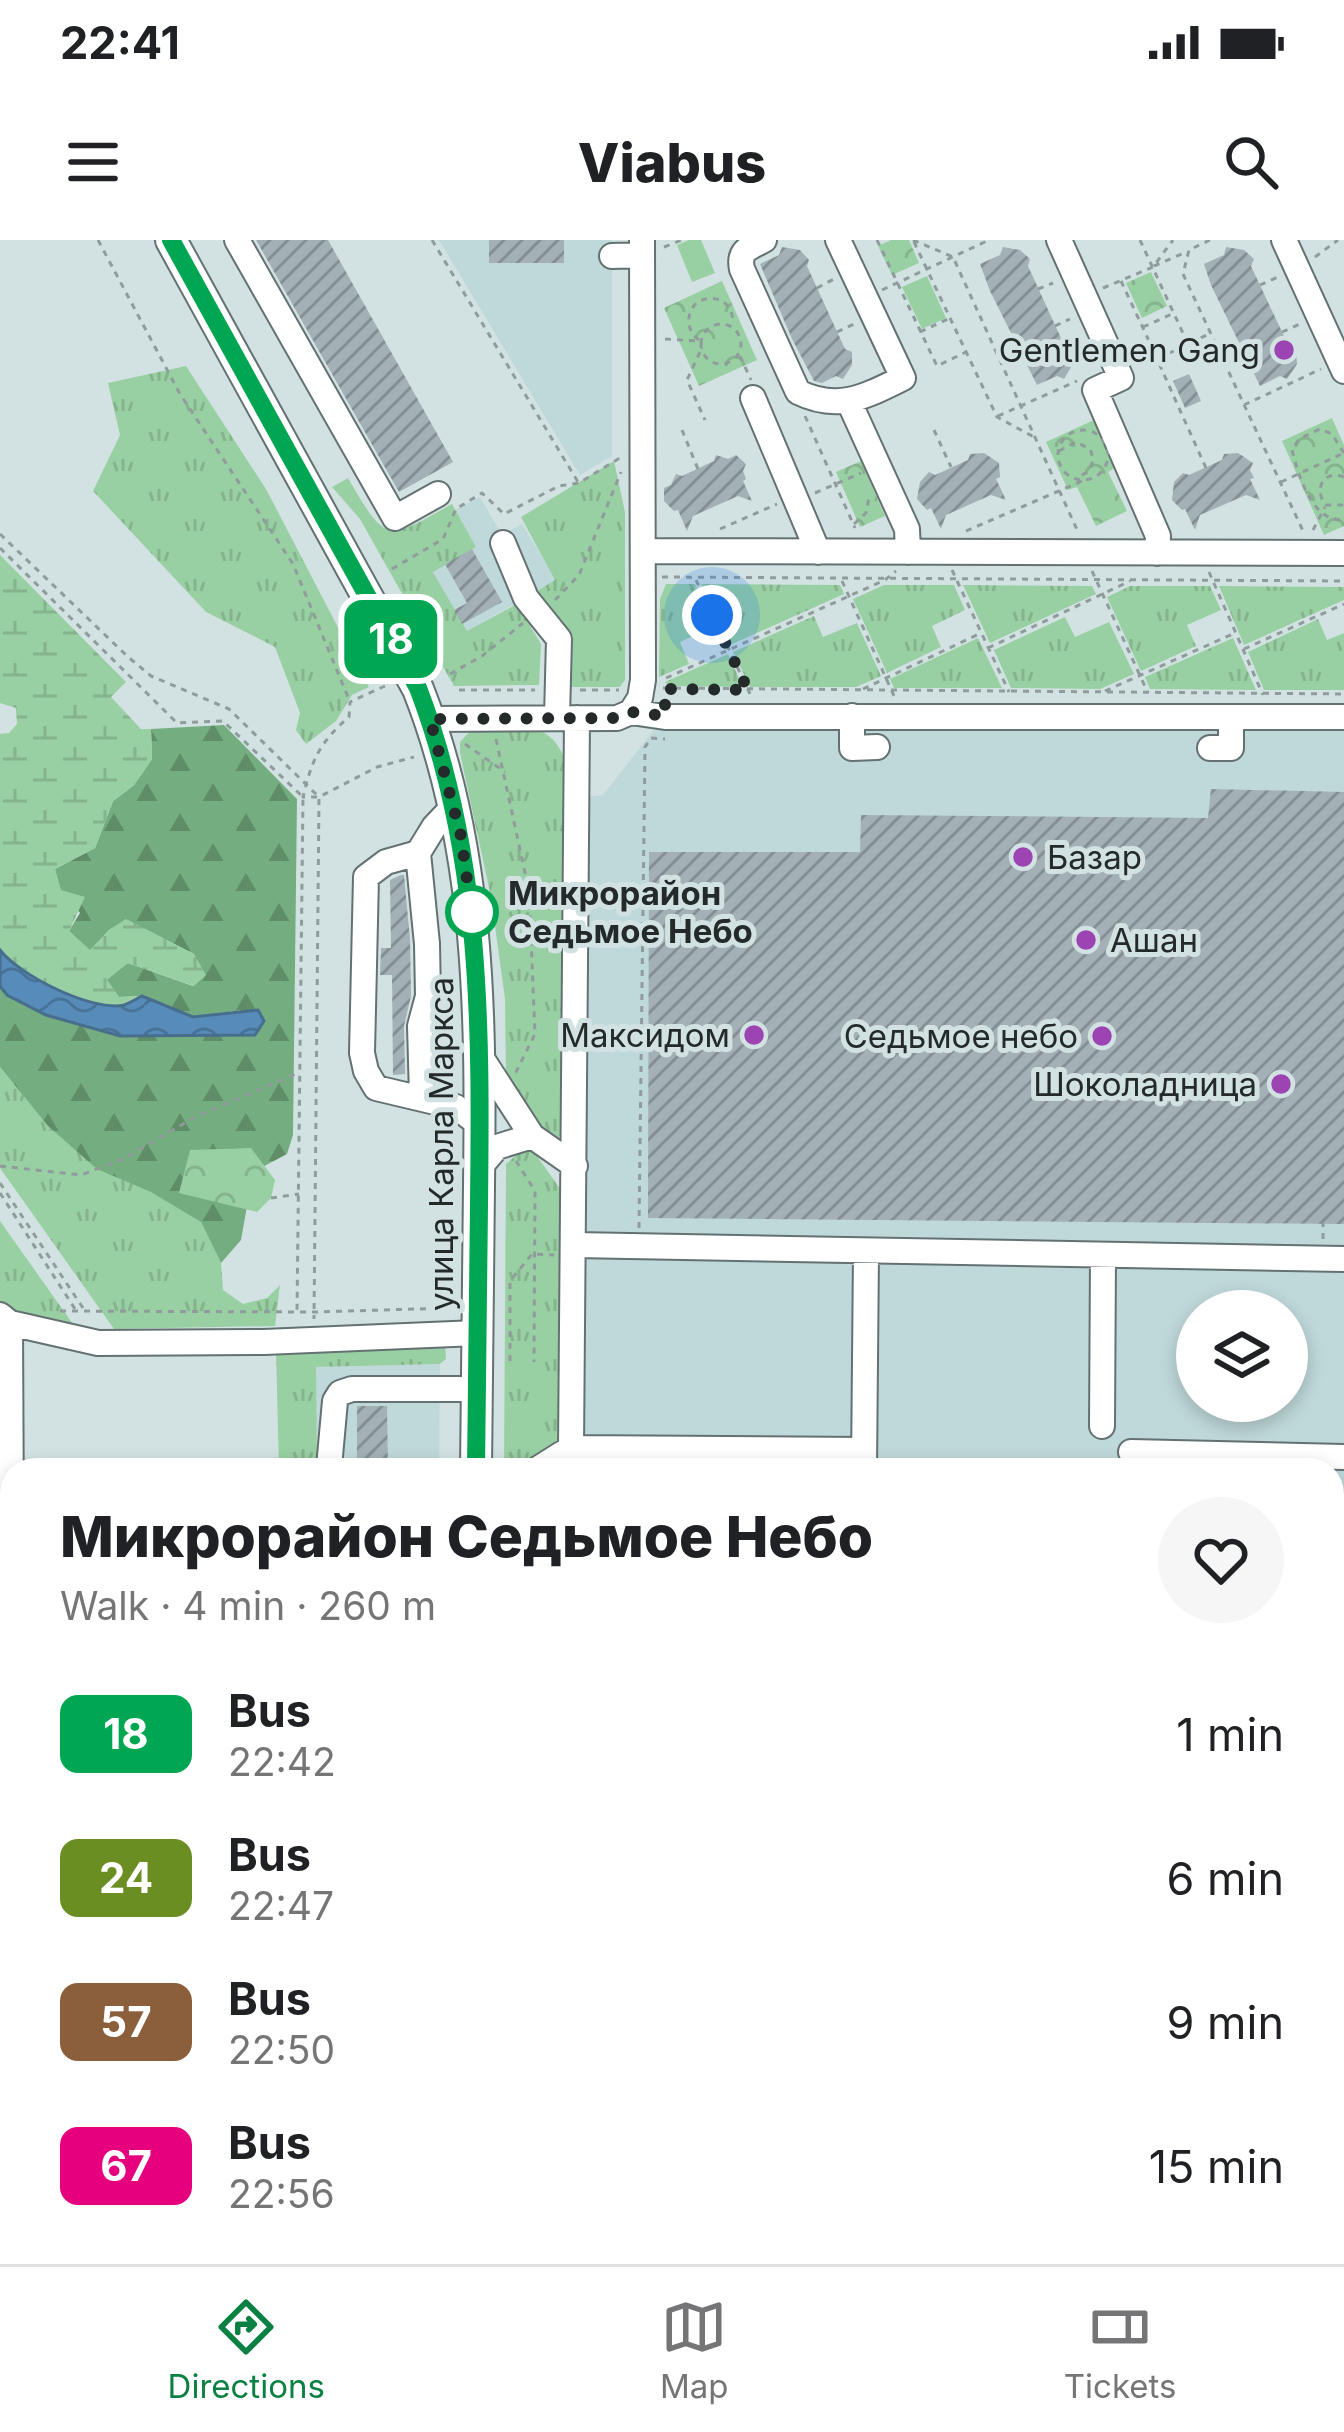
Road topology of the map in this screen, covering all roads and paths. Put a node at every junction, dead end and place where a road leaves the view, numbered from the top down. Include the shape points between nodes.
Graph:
1 (98, 240) edge
2 (171, 240) edge
3 (237, 240) edge
4 (432, 240) edge
5 (682, 240) edge
6 (764, 240) edge
7 (838, 240) edge
8 (877, 240) edge
9 (913, 240) edge
10 (989, 240) edge
11 (1059, 240) edge
12 (1140, 240) edge
13 (1173, 240) edge
14 (1210, 240) edge
15 (1284, 240) edge
16 (1338, 240) edge
17 (647, 248) edge
18 (1189, 250) junction
19 (612, 256) dead end
20 (953, 257) junction
21 (1153, 267) junction
22 (1297, 268) junction
23 (927, 269) junction
24 (1121, 280) junction
25 (897, 283) junction
26 (1084, 296) junction
27 (865, 298) junction
28 (1174, 313) junction
29 (950, 318) junction
30 (733, 326) junction
31 (1143, 327) junction
32 (920, 332) junction
33 (1211, 333) junction
34 (657, 338) dead end
35 (700, 341) junction
36 (1189, 344) junction
37 (702, 351) junction
38 (966, 352) junction
39 (740, 354) junction
40 (1157, 359) junction
41 (1342, 366) edge
42 (1078, 380) dead end
43 (754, 398) joint
44 (850, 404) junction
45 (1022, 405) junction
46 (1244, 405) junction
47 (997, 417) junction
48 (705, 420) dead end
49 (806, 421) dead end
50 (682, 430) dead end
51 (934, 430) dead end
52 (1088, 431) junction
53 (1037, 438) junction
54 (1083, 443) junction
55 (1344, 453) edge
56 (1058, 454) junction
57 (951, 467) dead end
58 (1206, 468) dead end
59 (698, 469) dead end
60 (1300, 473) junction
61 (1069, 476) junction
62 (1344, 477) edge
63 (1082, 481) junction
64 (1281, 482) junction
65 (579, 483) junction
66 (835, 484) junction
67 (1061, 490) junction
68 (438, 494) dead end
69 (796, 498) junction
70 (1344, 505) edge
71 (1326, 506) junction
72 (1322, 514) junction
73 (1344, 520) edge
74 (853, 524) junction
75 (712, 533) dead end
76 (0, 534) edge
77 (503, 543) dead end
78 (952, 543) junction
79 (0, 548) edge
80 (644, 551) junction
81 (683, 551) junction
82 (824, 551) junction
83 (865, 552) junction
84 (913, 552) junction
85 (1087, 552) junction
86 (1157, 553) junction
87 (1203, 553) junction
88 (1344, 554) edge
89 (392, 569) dead end
90 (657, 576) dead end
91 (696, 580) junction
92 (842, 580) junction
93 (885, 580) junction
94 (956, 580) junction
95 (1095, 580) junction
96 (1131, 581) junction
97 (1212, 581) junction
98 (1344, 581) edge
99 (1102, 595) junction
100 (849, 596) junction
101 (1344, 604) edge
102 (538, 614) junction
103 (981, 633) junction
104 (1235, 633) junction
105 (988, 649) junction
106 (729, 650) junction
107 (1243, 650) junction
108 (450, 674) dead end
109 (1139, 676) junction
110 (886, 678) junction
111 (658, 682) dead end
112 (385, 686) dead end
113 (748, 690) junction
114 (860, 691) junction
115 (892, 691) junction
116 (1009, 692) junction
117 (1102, 692) junction
118 (1148, 693) junction
119 (1344, 694) edge
120 (1085, 700) dead end
121 (350, 702) junction
122 (1268, 705) junction
123 (847, 708) junction
124 (631, 712) junction
125 (665, 716) junction
126 (730, 716) junction
127 (760, 716) junction
128 (904, 716) junction
129 (1021, 717) junction
130 (1159, 717) junction
131 (1231, 717) junction
132 (1344, 717) edge
133 (567, 718) junction
134 (430, 719) junction
135 (491, 726) dead end
136 (465, 743) dead end
137 (729, 745) dead end
138 (877, 748) dead end
139 (1210, 748) dead end
140 (416, 757) dead end
141 (506, 773) junction
142 (306, 784) junction
143 (320, 796) junction
144 (303, 797) junction
145 (454, 807) junction
146 (418, 853) junction
147 (547, 1033) dead end
148 (535, 1034) junction
149 (479, 1054) junction
150 (299, 1072) junction
151 (422, 1096) junction
152 (512, 1105) junction
153 (480, 1125) junction
154 (523, 1138) junction
155 (0, 1166) edge
156 (575, 1166) junction
157 (480, 1168) junction
158 (0, 1183) edge
159 (0, 1193) edge
160 (299, 1194) junction
161 (271, 1198) dead end
162 (638, 1246) junction
163 (570, 1250) junction
164 (866, 1252) junction
165 (532, 1255) junction
166 (1103, 1257) junction
167 (1344, 1259) edge
168 (459, 1307) dead end
169 (58, 1311) dead end
170 (76, 1312) junction
171 (86, 1312) junction
172 (297, 1312) junction
173 (314, 1312) junction
174 (5, 1319) edge
175 (478, 1333) junction
176 (314, 1340) junction
177 (98, 1343) junction
178 (510, 1361) dead end
179 (534, 1362) dead end
180 (477, 1389) junction
181 (1102, 1426) dead end
182 (572, 1448) junction
183 (1131, 1452) dead end
184 (1344, 1457) edge
185 (9, 1458) edge
186 (330, 1458) edge
187 (476, 1458) edge
188 (556, 1458) edge
189 (815, 1458) edge
190 (864, 1458) edge

1 - 121 path via 180,394 293,564
2 - 134 main road, улица Карла Маркса
3 - 68 street via 395,518
4 - 65 path
5 - 17 path
6 - 44 street via 744,250 742,269 798,392
7 - 27 street
8 - 25 path
9 - 20 path
9 - 23 path
10 - 20 path
11 - 26 street
12 - 21 path
13 - 21 path
14 - 18 path
15 - 22 street
16 - 22 path
17 - 19 street
17 - 80 street
18 - 21 path
18 - 33 path via 1184,274
20 - 23 path
20 - 45 path
21 - 24 path
21 - 28 path
22 - 41 street
23 - 25 path
23 - 29 path
24 - 26 path
24 - 31 path
25 - 27 path
25 - 32 path
26 - 86 street via 1121,378 1095,390 1157,536
27 - 44 street via 903,378
28 - 31 path
28 - 36 path
29 - 32 path
29 - 38 path
30 - 35 path via 713,325
30 - 35 path via 724,302 697,302 688,318
30 - 39 path
31 - 40 path
32 - 38 path via 937,366
33 - 36 path
33 - 46 path
34 - 35 path
35 - 37 path
36 - 40 path
37 - 39 path via 724,364
37 - 48 path via 687,380
38 - 47 path
39 - 43 path
40 - 58 path
41 - 46 path
42 - 45 path
43 - 69 street
44 - 84 street
45 - 47 path
45 - 53 path
46 - 64 path
47 - 53 path
49 - 66 path
50 - 59 path
51 - 57 path
52 - 54 path
52 - 56 path via 1064,438
52 - 63 path via 1103,440 1108,458 1102,472
53 - 67 path
54 - 56 path via 1068,443
54 - 61 path via 1093,464 1083,476
55 - 60 path
55 - 60 path via 1332,434 1309,432 1292,450
56 - 61 path
60 - 64 path
60 - 72 path
61 - 63 path
62 - 71 path via 1325,477 1319,486
63 - 67 path
64 - 72 path via 1307,539
65 - 89 path via 504,514 482,493 456,509 443,539
65 - 102 path via 628,453 580,575
66 - 69 path
66 - 74 path
66 - 74 path via 859,474 869,506
67 - 78 path
67 - 85 path
69 - 75 path
69 - 82 street
70 - 71 path
71 - 72 path
72 - 73 path
74 - 83 path
76 - 142 path via 151,676 229,709
77 - 102 street
78 - 84 street
78 - 85 street
78 - 94 path
79 - 144 path via 176,723 224,721
80 - 81 street
80 - 124 street via 643,680
81 - 82 street
81 - 91 path
82 - 83 street
82 - 92 path
83 - 84 street
84 - 93 path
85 - 86 street
85 - 95 path
86 - 87 street
87 - 88 street
87 - 97 path
90 - 91 path
91 - 92 path
91 - 106 path
92 - 93 path
92 - 100 path
93 - 94 path
93 - 100 path
94 - 95 path
94 - 103 path
95 - 96 path
95 - 99 path
96 - 97 path
96 - 99 path
97 - 98 path
97 - 104 path
99 - 105 path
99 - 109 path
100 - 106 path
100 - 110 path
101 - 107 path
102 - 108 path
102 - 133 street via 559,639
103 - 105 path
103 - 110 path
104 - 107 path
104 - 109 path
105 - 116 path
106 - 111 path
106 - 113 path
107 - 122 path
109 - 117 path
109 - 118 path
110 - 114 path
110 - 115 path
112 - 121 path
113 - 114 path
113 - 125 path via 665,689
113 - 127 path
114 - 115 path
114 - 123 path
115 - 116 path
115 - 128 path
116 - 117 path
116 - 129 path
117 - 118 path
117 - 120 path
118 - 122 path
118 - 130 path
119 - 122 path
121 - 142 path via 349,717 325,738
122 - 131 street
122 - 132 street
123 - 127 street
123 - 128 street
123 - 138 street via 852,748
124 - 125 street
124 - 133 street
125 - 126 street
125 - 162 path via 664,740 651,738 645,747
126 - 127 street
126 - 137 street
128 - 129 street
129 - 130 street
130 - 131 street
131 - 139 street via 1231,748
133 - 134 street
133 - 156 street
134 - 145 main road, улица Карла Маркса
135 - 141 path
136 - 141 path
140 - 143 path
141 - 148 path via 530,892
142 - 143 path
142 - 144 path
143 - 144 path
143 - 173 path
144 - 150 path
145 - 146 street
145 - 149 main road, улица Карла Маркса via 470,893
146 - 151 street via 428,996
146 - 151 street via 373,868 363,887 362,1053 376,1088
147 - 148 path
148 - 152 path via 515,1071
149 - 152 street
149 - 153 main road, улица Карла Маркса
150 - 155 path via 81,1175
150 - 160 path
151 - 153 street
152 - 154 street
153 - 157 main road, улица Карла Маркса
154 - 156 street
154 - 157 street via 497,1147
154 - 165 path via 515,1159 536,1191
156 - 163 street
157 - 175 main road, улица Карла Маркса
158 - 171 path
159 - 170 path
160 - 161 path
160 - 172 path
162 - 163 street
162 - 164 street
163 - 165 path
163 - 182 street
164 - 166 street
164 - 190 street
165 - 178 path via 510,1281
165 - 179 path
166 - 167 street
166 - 181 street
168 - 173 path
169 - 170 path
170 - 171 path
170 - 177 path
171 - 172 path
172 - 173 path
173 - 176 path
174 - 177 street
174 - 185 street
175 - 176 street
175 - 180 main road, улица Карла Маркса
176 - 177 street
180 - 186 street via 340,1393
180 - 187 main road, улица Карла Маркса
182 - 188 street
182 - 189 street
183 - 184 street

